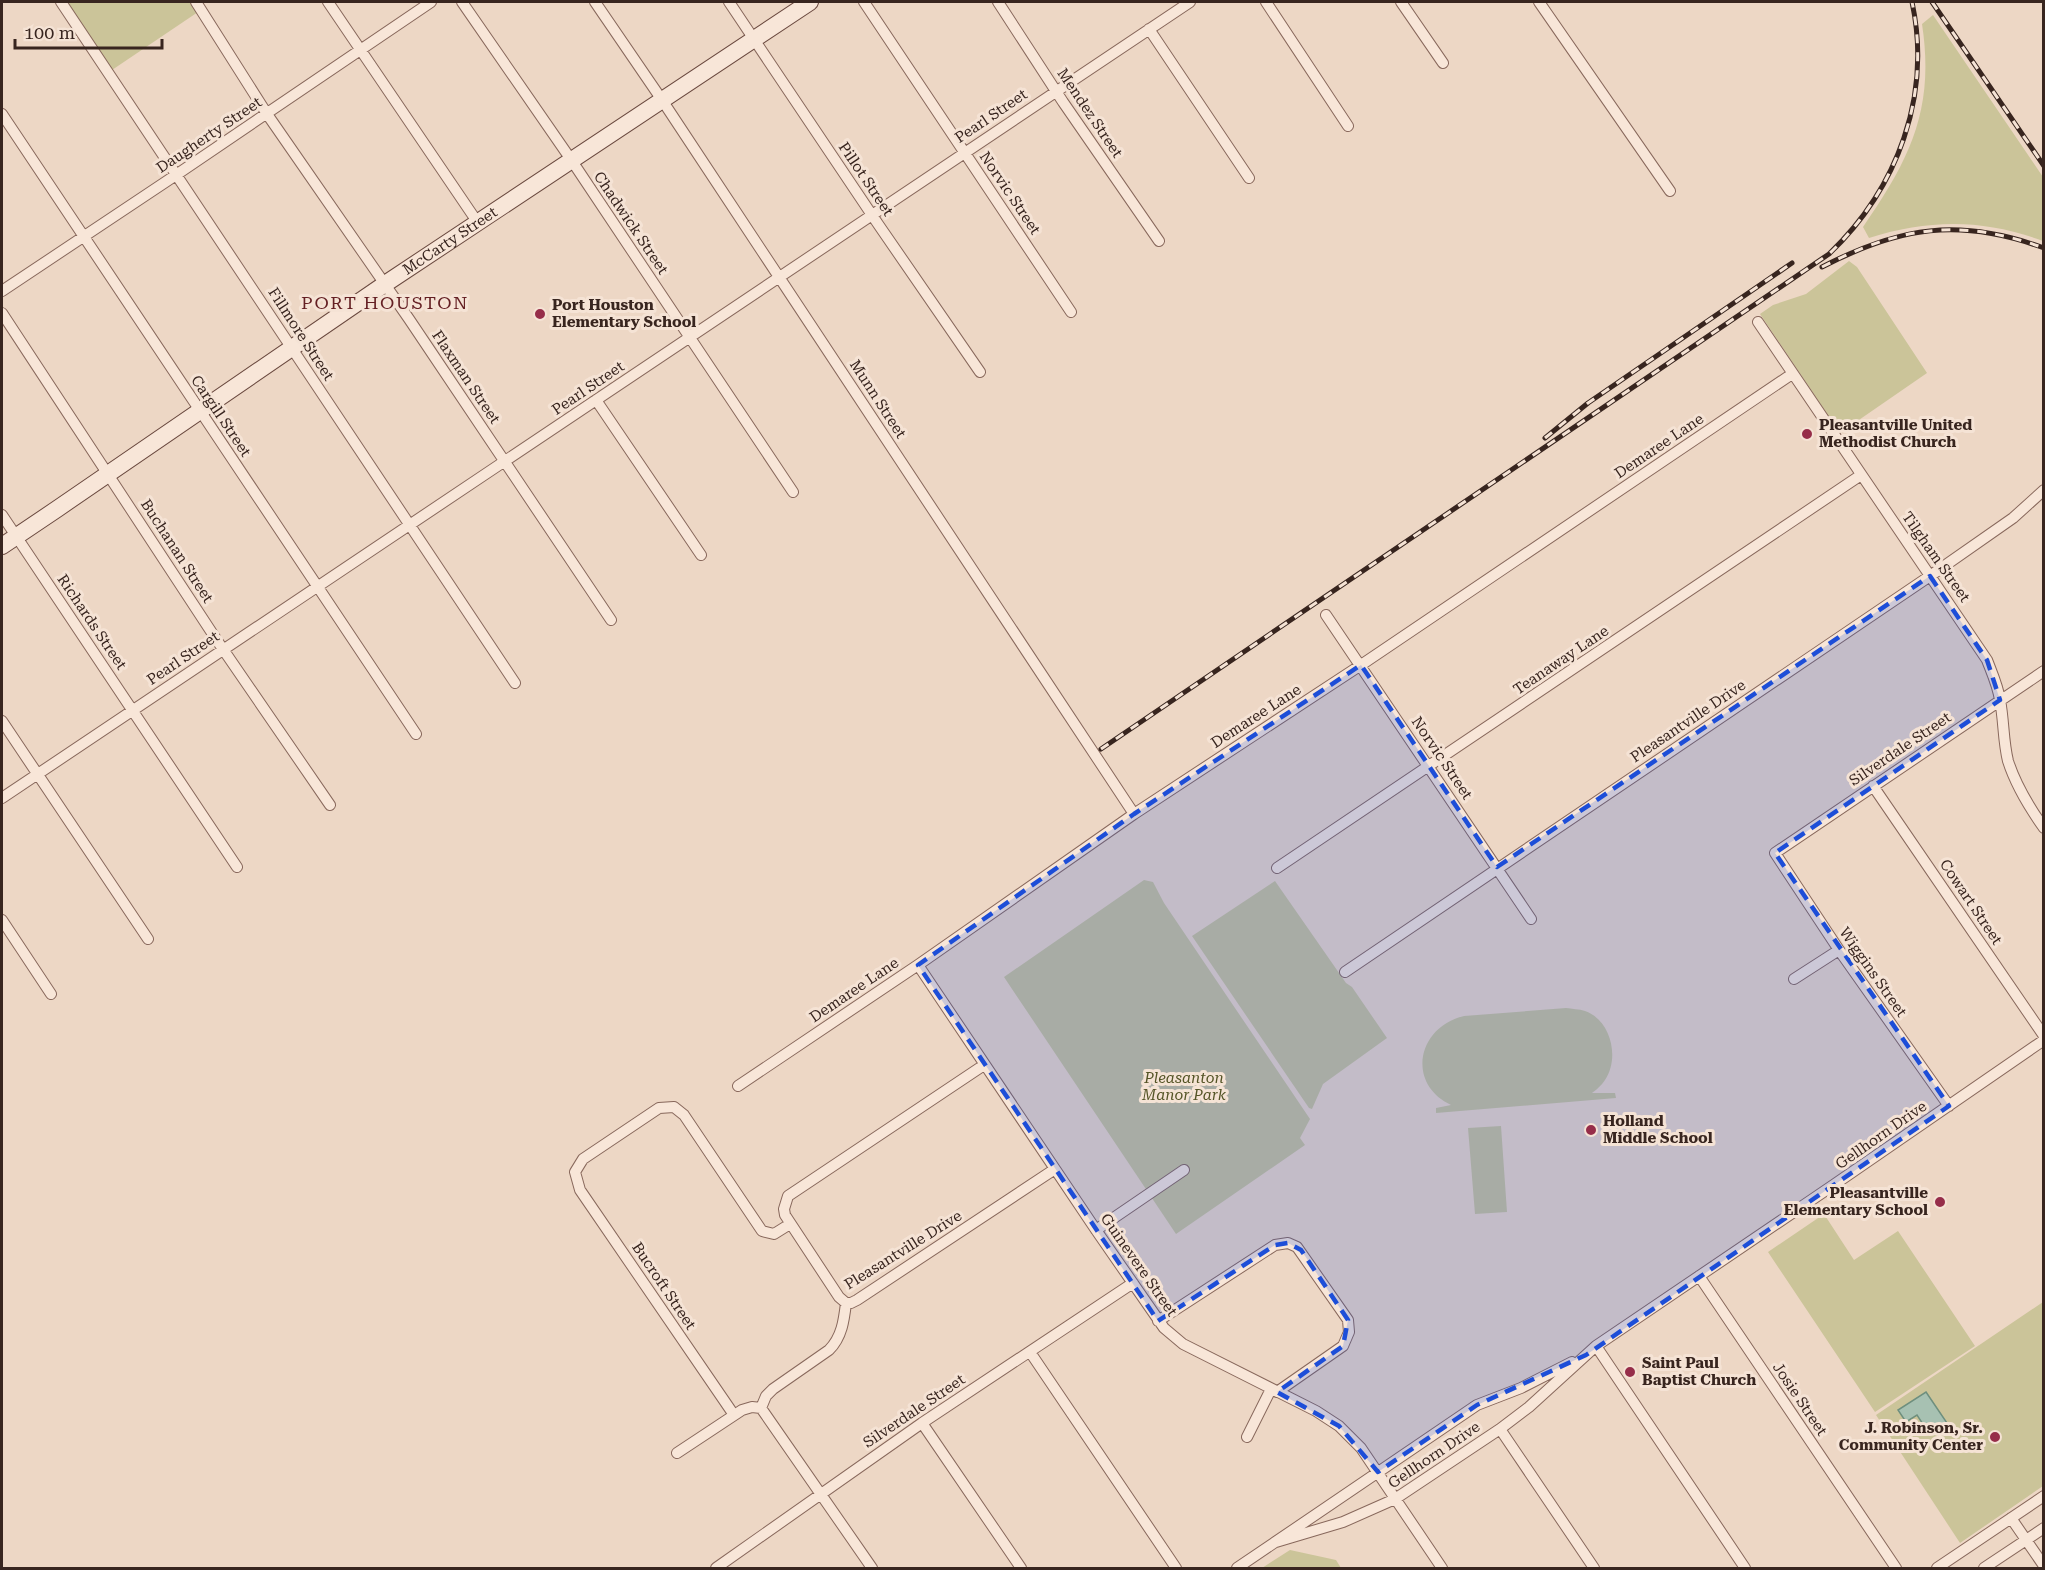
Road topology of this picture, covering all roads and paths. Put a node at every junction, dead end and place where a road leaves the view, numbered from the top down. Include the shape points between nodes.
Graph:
1 (61, 2) edge
2 (196, 2) edge
3 (328, 2) edge
4 (431, 2) edge
5 (462, 2) edge
6 (595, 2) edge
7 (729, 2) edge
8 (810, 2) edge
9 (864, 2) edge
10 (998, 2) edge
11 (1190, 2) edge
12 (1266, 2) edge
13 (1401, 2) edge
14 (1539, 2) edge
15 (1149, 29) junction
16 (753, 39) junction
17 (360, 50) junction
18 (1443, 63) dead end
19 (1056, 91) junction
20 (662, 100) junction
21 (2, 114) edge
22 (267, 114) junction
23 (1348, 126) dead end
24 (964, 152) junction
25 (572, 161) junction
26 (176, 175) junction
27 (1248, 178) dead end
28 (1670, 191) dead end
29 (871, 214) junction
30 (478, 224) junction
31 (83, 236) junction
32 (1159, 241) dead end
33 (779, 278) junction
34 (385, 284) junction
35 (2, 291) edge
36 (1071, 312) dead end
37 (2, 313) edge
38 (1758, 322) dead end
39 (690, 338) junction
40 (292, 347) junction
41 (980, 372) dead end
42 (1792, 375) junction
43 (596, 400) junction
44 (200, 411) junction
45 (504, 462) junction
46 (109, 474) junction
47 (1861, 476) junction
48 (2043, 490) edge
49 (793, 492) dead end
50 (2, 515) edge
51 (410, 525) junction
52 (16, 536) junction
53 (2, 546) edge
54 (701, 555) dead end
55 (1930, 576) junction
56 (317, 586) junction
57 (1326, 615) dead end
58 (611, 620) dead end
59 (223, 648) junction
60 (1361, 665) junction
61 (2043, 671) edge
62 (515, 683) dead end
63 (2000, 700) junction
64 (133, 710) junction
65 (2, 721) edge
66 (416, 734) dead end
67 (1429, 767) junction
68 (37, 774) junction
69 (1873, 786) junction
70 (2, 798) edge
71 (330, 805) dead end
72 (1134, 814) junction
73 (2043, 828) edge
74 (1775, 854) joint
75 (237, 867) dead end
76 (1497, 867) junction
77 (1277, 868) dead end
78 (1531, 919) dead end
79 (2, 920) edge
80 (148, 939) dead end
81 (1839, 950) junction
82 (918, 965) junction
83 (1345, 972) dead end
84 (1794, 979) dead end
85 (51, 994) dead end
86 (2043, 1038) edge
87 (984, 1065) junction
88 (738, 1086) dead end
89 (1949, 1106) junction
90 (1055, 1169) junction
91 (1184, 1170) dead end
92 (790, 1224) junction
93 (1096, 1230) junction
94 (1699, 1276) junction
95 (1133, 1283) junction
96 (846, 1303) junction
97 (1158, 1321) junction
98 (1596, 1346) junction
99 (1029, 1352) junction
100 (1586, 1355) junction
101 (1274, 1391) junction
102 (761, 1408) junction
103 (734, 1415) junction
104 (922, 1423) junction
105 (1500, 1429) junction
106 (1247, 1437) dead end
107 (677, 1453) dead end
108 (1378, 1472) junction
109 (821, 1494) junction
110 (2043, 1496) edge
111 (1395, 1499) junction
112 (2012, 1518) junction
113 (2043, 1528) edge
114 (2026, 1540) junction
115 (1276, 1542) junction
116 (2043, 1566) edge
117 (719, 1568) edge
118 (872, 1569) edge
119 (1021, 1569) edge
120 (1176, 1569) edge
121 (1237, 1569) edge
122 (1442, 1569) edge
123 (1594, 1569) edge
124 (1745, 1569) edge
125 (1896, 1569) edge
126 (1937, 1569) edge
127 (1984, 1569) edge

1 - 26 street, Fillmore Street
2 - 22 street, Flaxman Street
3 - 17 street
4 - 17 street, Daugherty Street
5 - 25 street, Chadwick Street
6 - 20 street, Munn Street
7 - 16 street, Pillot Street
8 - 16 main road, McCarty Street
9 - 24 street, Norvic Street
10 - 19 street, Mendez Street
11 - 15 street, Pearl Street
12 - 23 street
13 - 18 street
14 - 28 street
15 - 19 street, Pearl Street
15 - 27 street
16 - 20 main road, McCarty Street
16 - 29 street, Pillot Street
17 - 22 street, Daugherty Street
17 - 30 street
19 - 24 street, Pearl Street
19 - 32 street, Mendez Street
20 - 25 main road, McCarty Street
20 - 33 street, Munn Street
21 - 31 street, Cargill Street
22 - 26 street, Daugherty Street
22 - 34 street, Flaxman Street
24 - 29 street, Pearl Street
24 - 36 street, Norvic Street
25 - 30 main road, McCarty Street
25 - 39 street, Chadwick Street
26 - 31 street, Daugherty Street
26 - 40 street, Fillmore Street
29 - 33 street, Pearl Street
29 - 41 street, Pillot Street
30 - 34 main road, McCarty Street
31 - 35 street, Daugherty Street
31 - 44 street, Cargill Street
33 - 39 street, Pearl Street
33 - 72 street, Munn Street
34 - 40 main road, McCarty Street
34 - 45 street, Flaxman Street
37 - 46 street, Buchanan Street
38 - 42 street, Tilgham Street
39 - 43 street, Pearl Street
39 - 49 street, Chadwick Street
40 - 44 main road, McCarty Street
40 - 51 street, Fillmore Street
42 - 47 street, Tilgham Street
42 - 60 street, Demaree Lane
43 - 45 street, Pearl Street
43 - 54 street
44 - 46 main road, McCarty Street
44 - 56 street, Cargill Street
45 - 51 street, Pearl Street
45 - 58 street, Flaxman Street
46 - 52 main road, McCarty Street
46 - 59 street, Buchanan Street
47 - 55 street, Tilgham Street
47 - 67 street, Teanaway Lane
48 - 55 street, Pleasantville Drive via 2013,518
50 - 52 street, Richards Street
51 - 56 street, Pearl Street
51 - 62 street, Fillmore Street
52 - 53 main road, McCarty Street
52 - 64 street, Richards Street
55 - 63 street, Tilgham Street via 1987,660
55 - 76 street, Pleasantville Drive
56 - 59 street, Pearl Street
56 - 66 street, Cargill Street
57 - 60 street, Norvic Street
59 - 64 street, Pearl Street
59 - 71 street, Buchanan Street
60 - 67 street, Norvic Street
60 - 72 street, Demaree Lane
61 - 63 street, Silverdale Street
63 - 69 street, Silverdale Street
63 - 73 street, Tilgham Street via 2008,761 2020,792
64 - 68 street, Pearl Street
64 - 75 street, Richards Street
65 - 68 street
67 - 76 street, Norvic Street
67 - 77 street, Teanaway Lane
68 - 70 street, Pearl Street
68 - 80 street
69 - 74 street, Silverdale Street
69 - 86 street, Cowart Street
72 - 82 street, Demaree Lane
74 - 81 street, Wiggins Street
76 - 78 street, Norvic Street
76 - 83 street, Pleasantville Drive
79 - 85 street
81 - 84 street
81 - 89 street, Wiggins Street
82 - 87 street, Guinevere Street
82 - 88 street, Demaree Lane
86 - 89 street, Gellhorn Drive
87 - 90 street, Guinevere Street
87 - 92 street via 788,1196 784,1209
89 - 94 street, Gellhorn Drive
90 - 93 street, Guinevere Street
90 - 96 street, Pleasantville Drive via 857,1300
91 - 93 street
92 - 96 street
92 - 103 street, Bucroft Street via 774,1234 762,1231 684,1115 674,1107 659,1108 583,1159 575,1172 580,1190
93 - 95 street, Guinevere Street
94 - 98 street, Gellhorn Drive
94 - 125 street, Josie Street
95 - 97 street, Guinevere Street
95 - 99 street, Silverdale Street
96 - 102 street, Pleasantville Drive via 835,1344 773,1389
97 - 101 street, Guinevere Street via 1183,1344
97 - 101 street via 1275,1245 1293,1244 1348,1320 1349,1335 1343,1346
98 - 100 street, Gellhorn Drive
98 - 124 street
99 - 104 street, Silverdale Street
99 - 120 street
100 - 105 street, Gellhorn Drive
100 - 108 street, Gellhorn Drive via 1477,1405
101 - 106 street
101 - 108 street, Guinevere Street via 1339,1426
102 - 103 street via 752,1407
102 - 109 street
103 - 107 street
104 - 109 street, Silverdale Street
104 - 119 street
105 - 111 street, Gellhorn Drive
105 - 123 street
108 - 111 street, Guinevere Street
108 - 115 street, Gellhorn Drive
109 - 117 street, Silverdale Street
109 - 118 street
110 - 112 street
111 - 115 street, Gellhorn Drive via 1343,1522
111 - 122 street, Guinevere Street
112 - 114 street
112 - 126 street
113 - 114 street
114 - 116 street
114 - 127 street
115 - 121 street, Gellhorn Drive

